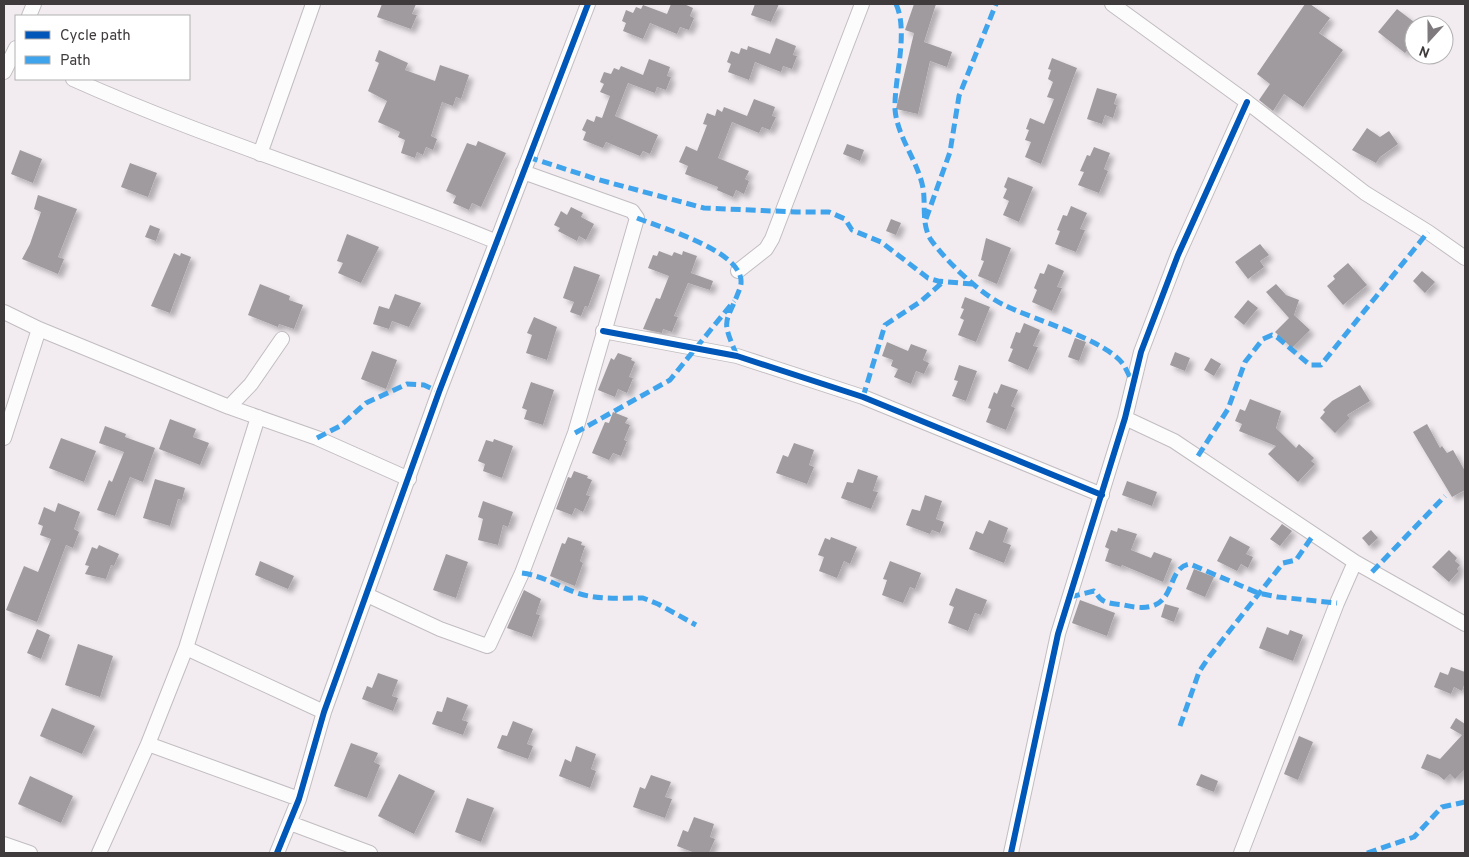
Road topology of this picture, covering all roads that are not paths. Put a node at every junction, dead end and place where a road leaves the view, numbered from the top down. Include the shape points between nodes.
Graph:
1 (313, 4) edge
2 (588, 4) edge
3 (862, 4) edge
4 (1112, 4) edge
5 (15, 53) edge
6 (4, 72) edge
7 (75, 80) edge
8 (1247, 102) junction
9 (260, 154) junction
10 (522, 172) junction
11 (497, 242) junction
12 (1465, 258) edge
13 (738, 271) dead end
14 (4, 312) edge
15 (39, 329) junction
16 (603, 331) junction
17 (282, 339) dead end
18 (229, 407) junction
19 (258, 417) junction
20 (1125, 418) junction
21 (4, 438) edge
22 (408, 479) junction
23 (1102, 495) junction
24 (1355, 562) junction
25 (367, 595) junction
26 (1465, 624) edge
27 (186, 648) junction
28 (324, 712) junction
29 (148, 744) junction
30 (299, 799) junction
31 (290, 823) junction
32 (4, 844) edge
33 (30, 853) edge
34 (99, 853) edge
35 (277, 853) edge
36 (370, 853) edge
37 (1011, 853) edge
38 (1241, 853) edge

1 - 9 street
2 - 10 street
3 - 13 street via 772,239 766,249
4 - 8 street
5 - 6 street
7 - 9 street via 144,111
8 - 12 street via 1365,194
8 - 20 street via 1178,255 1141,352
9 - 11 street via 426,212
10 - 11 street
10 - 16 street via 632,211 637,218
11 - 22 street via 438,392
14 - 15 street
15 - 18 street
15 - 21 street
16 - 23 street via 737,356 854,394
16 - 25 street via 575,433 522,573 491,643 487,646 440,629
17 - 18 street via 251,384
18 - 19 street
19 - 22 street via 317,438
19 - 27 street
20 - 23 street
20 - 24 street via 1190,451
22 - 25 street
23 - 37 street via 1058,634
24 - 26 street
24 - 38 street
25 - 28 street
27 - 28 street
27 - 29 street
28 - 30 street
29 - 30 street
29 - 34 street
30 - 31 street
31 - 35 street
31 - 36 street
32 - 33 street

